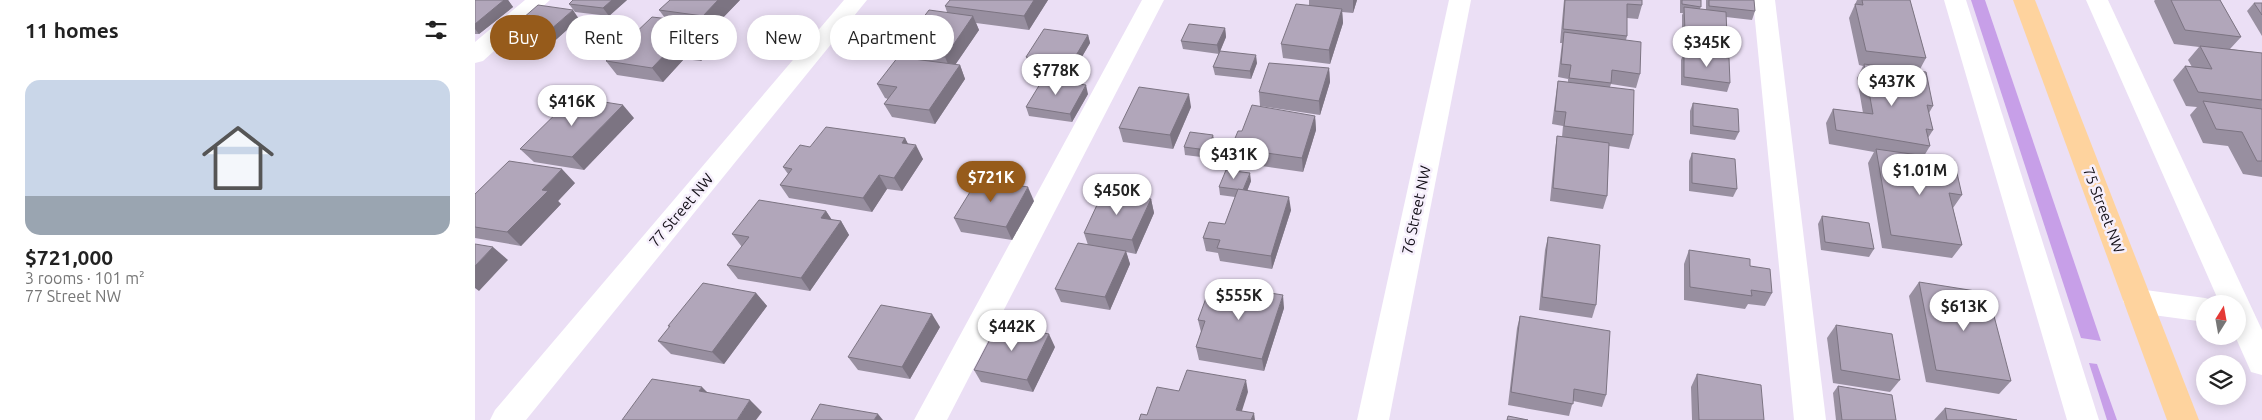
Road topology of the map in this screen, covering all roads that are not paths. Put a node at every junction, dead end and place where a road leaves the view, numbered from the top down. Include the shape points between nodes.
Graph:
1 (539, 0) edge
2 (856, 0) edge
3 (1153, 0) edge
4 (1460, 0) edge
5 (1764, 0) edge
6 (1955, 0) edge
7 (2024, 0) edge
8 (2097, 0) edge
9 (475, 55) edge
10 (2235, 295) edge
11 (2139, 301) junction
12 (2196, 309) edge
13 (2246, 320) edge
14 (2262, 362) edge
15 (505, 420) edge
16 (930, 420) edge
17 (1373, 420) edge
18 (1810, 420) edge
19 (2083, 420) edge
20 (2183, 420) edge

1 - 9 street
2 - 15 street, 77 Street NW
3 - 16 street
4 - 17 street, 76 Street NW
5 - 18 street
6 - 19 street
7 - 11 main road, 75 Street NW
8 - 10 street
11 - 12 street
11 - 20 main road, 75 Street NW
13 - 14 street

